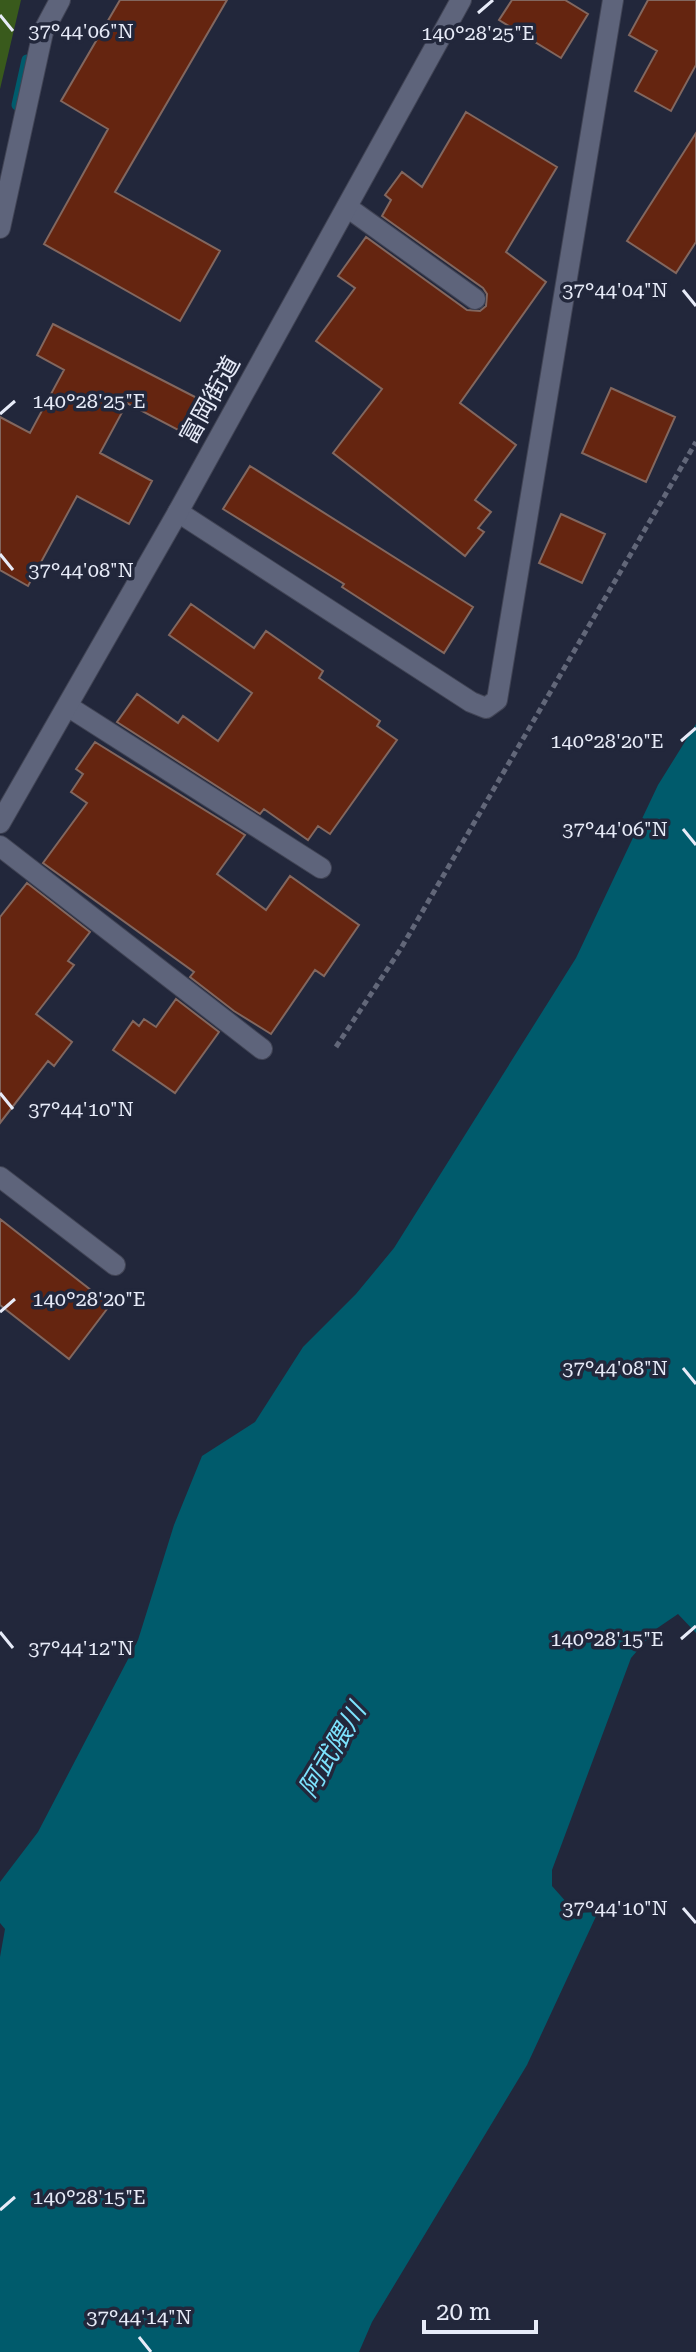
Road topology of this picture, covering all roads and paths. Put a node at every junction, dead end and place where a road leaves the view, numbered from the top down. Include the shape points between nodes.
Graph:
1 (60, 0) edge
2 (461, 0) edge
3 (613, 0) edge
4 (347, 207) junction
5 (0, 228) edge
6 (475, 299) dead end
7 (696, 442) edge
8 (178, 512) junction
9 (69, 707) junction
10 (0, 823) edge
11 (0, 846) edge
12 (321, 868) dead end
13 (336, 1047) dead end
14 (262, 1049) dead end
15 (0, 1177) edge
16 (115, 1265) dead end

1 - 5 street via 43,32
2 - 4 street, 富岡街道
3 - 8 street via 497,700 486,708 471,702
4 - 6 street
4 - 8 street, 富岡街道
7 - 13 path via 400,950
8 - 9 street, 富岡街道
9 - 10 street, 富岡街道
9 - 12 street
11 - 14 street
15 - 16 street

